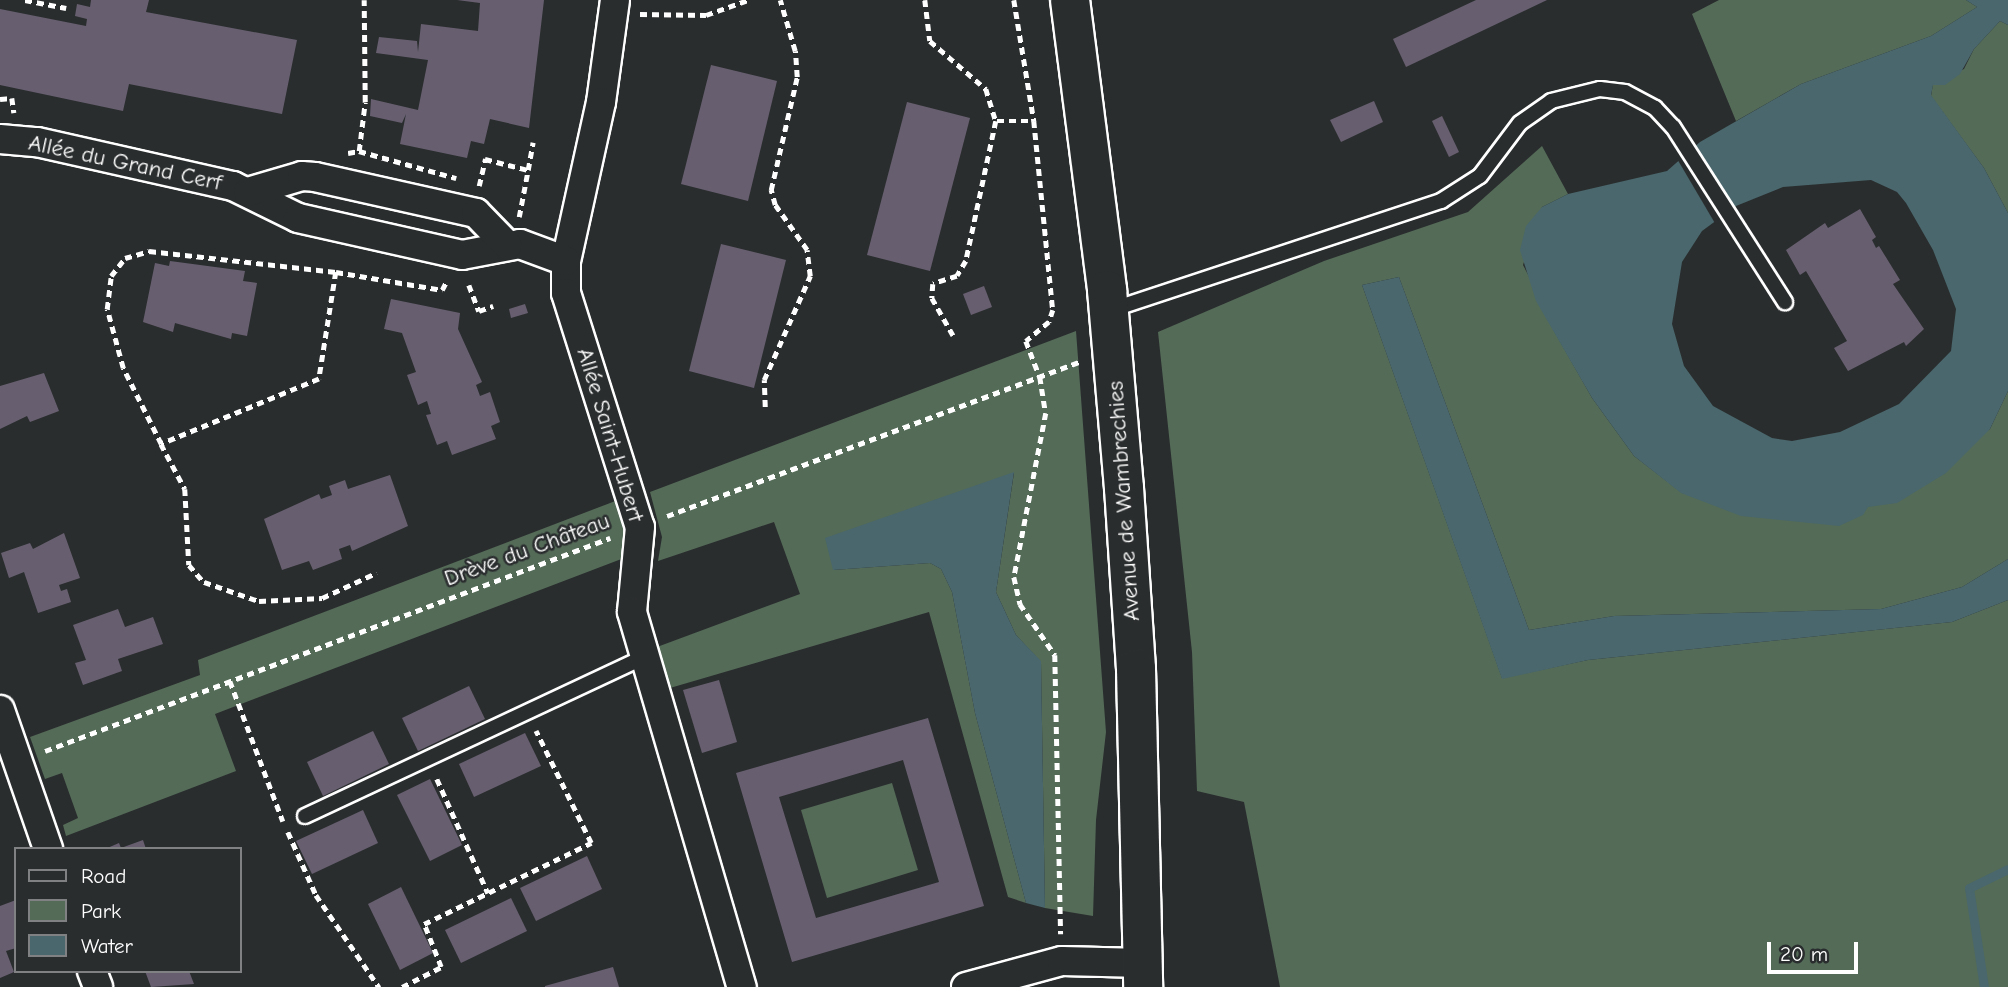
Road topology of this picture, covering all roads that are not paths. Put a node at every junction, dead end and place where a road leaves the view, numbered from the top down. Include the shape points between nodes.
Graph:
1 (623, 6) edge
2 (1072, 6) edge
3 (0, 139) edge
4 (248, 192) junction
5 (508, 245) junction
6 (566, 261) junction
7 (1785, 302) dead end
8 (1110, 310) junction
9 (645, 657) junction
10 (0, 710) edge
11 (305, 816) dead end
12 (47, 847) edge
13 (1143, 975) edge
14 (742, 987) edge
15 (966, 987) edge

1 - 6 street, Allée Saint-Hubert
2 - 8 main road, Avenue de Wambrechies
3 - 4 street, Allée du Grand Cerf via 37,142
4 - 5 street, Allée du Grand Cerf via 298,218 462,255
4 - 5 street, Allée du Grand Cerf via 302,176 315,177 476,213
5 - 6 street via 531,247
6 - 9 street, Allée Saint-Hubert via 566,293 640,527 630,598
7 - 8 lane via 1673,127 1655,108 1625,92 1600,89 1551,101 1520,123 1480,176 1441,201
8 - 13 main road, Avenue de Wambrechies via 1136,669
9 - 11 lane
9 - 14 street, Allée Saint-Hubert
10 - 12 street
13 - 15 street via 1062,961

